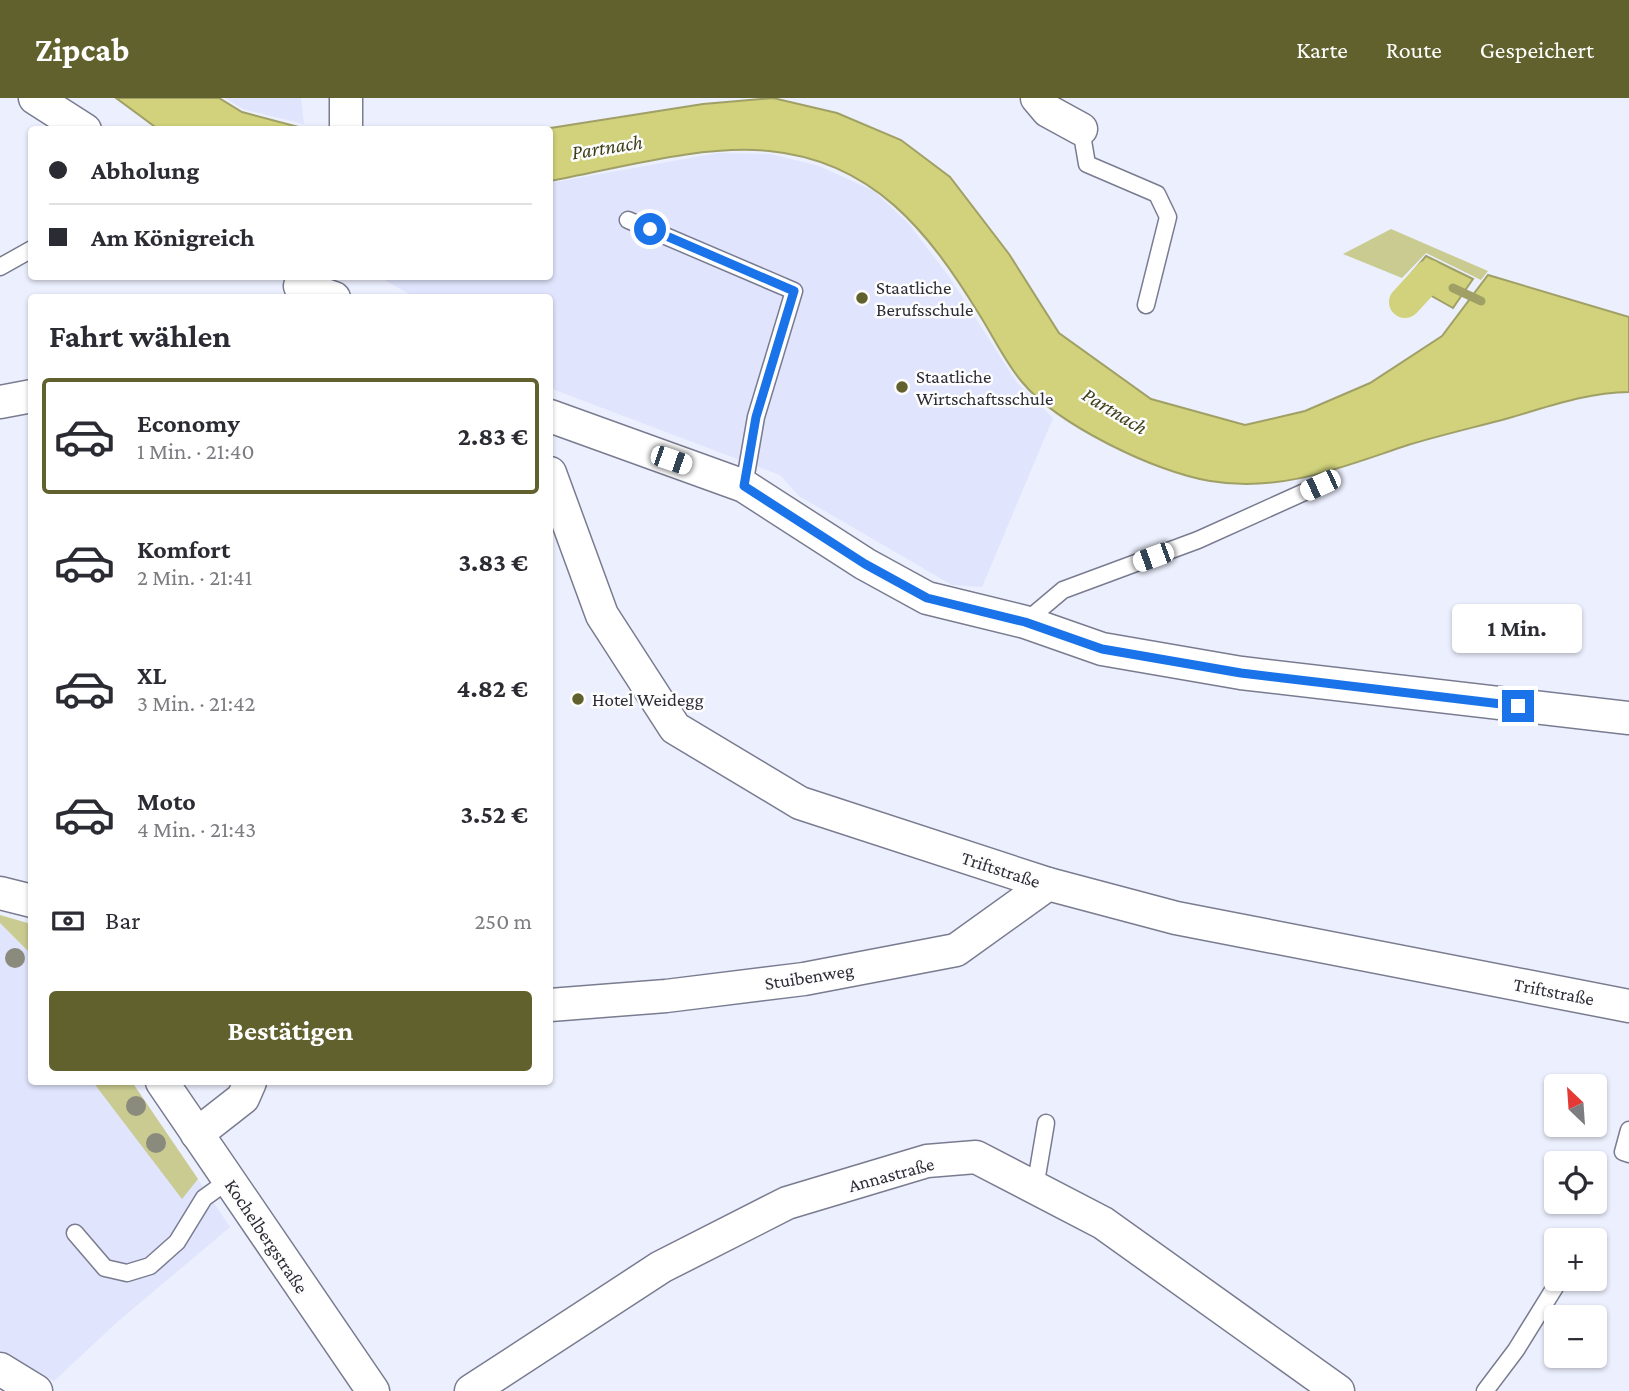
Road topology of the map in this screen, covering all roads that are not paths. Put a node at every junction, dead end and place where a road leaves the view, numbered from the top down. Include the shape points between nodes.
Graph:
1 (34, 98) edge
2 (1037, 98) edge
3 (79, 126) edge
4 (1081, 130) joint
5 (628, 220) dead end
6 (28, 251) edge
7 (0, 267) edge
8 (299, 287) edge
9 (321, 294) edge
10 (1146, 305) dead end
11 (28, 397) edge
12 (0, 402) edge
13 (553, 417) edge
14 (553, 481) edge
15 (1320, 485) dead end
16 (744, 486) junction
17 (1025, 622) junction
18 (1629, 719) edge
19 (1048, 884) junction
20 (0, 893) edge
21 (28, 900) edge
22 (553, 1005) edge
23 (1629, 1006) edge
24 (164, 1085) edge
25 (249, 1085) edge
26 (1046, 1123) dead end
27 (1629, 1129) edge
28 (197, 1134) junction
29 (1629, 1154) edge
30 (229, 1180) junction
31 (1035, 1188) junction
32 (75, 1233) dead end
33 (1553, 1291) edge
34 (0, 1371) edge
35 (36, 1391) edge
36 (373, 1391) edge
37 (471, 1391) edge
38 (1338, 1391) edge
39 (1485, 1391) edge

1 - 3 street
2 - 4 street via 1048,111
4 - 10 lane via 1087,164 1157,194 1168,217
5 - 16 lane via 794,291 756,417
6 - 7 lane
8 - 9 street
11 - 12 street
13 - 16 street
14 - 19 street, Triftstraße via 602,615 675,728 800,803
15 - 17 lane via 1198,540 1063,590
16 - 17 street via 927,598
17 - 18 street via 1102,649 1241,673
19 - 22 street, Stuibenweg via 956,950 804,979
19 - 23 street, Triftstraße via 1176,918
20 - 21 street
24 - 28 street, Kochelbergstraße
25 - 28 street via 243,1098
26 - 31 lane
27 - 29 lane via 1623,1152
28 - 30 street, Kochelbergstraße
30 - 32 lane via 204,1198 177,1242 150,1266 127,1273 106,1268
30 - 36 street, Kochelbergstraße
31 - 37 street, Annastraße via 976,1157 927,1161 787,1203 661,1267
31 - 38 street, Annastraße via 1102,1223
33 - 39 lane
34 - 35 street

